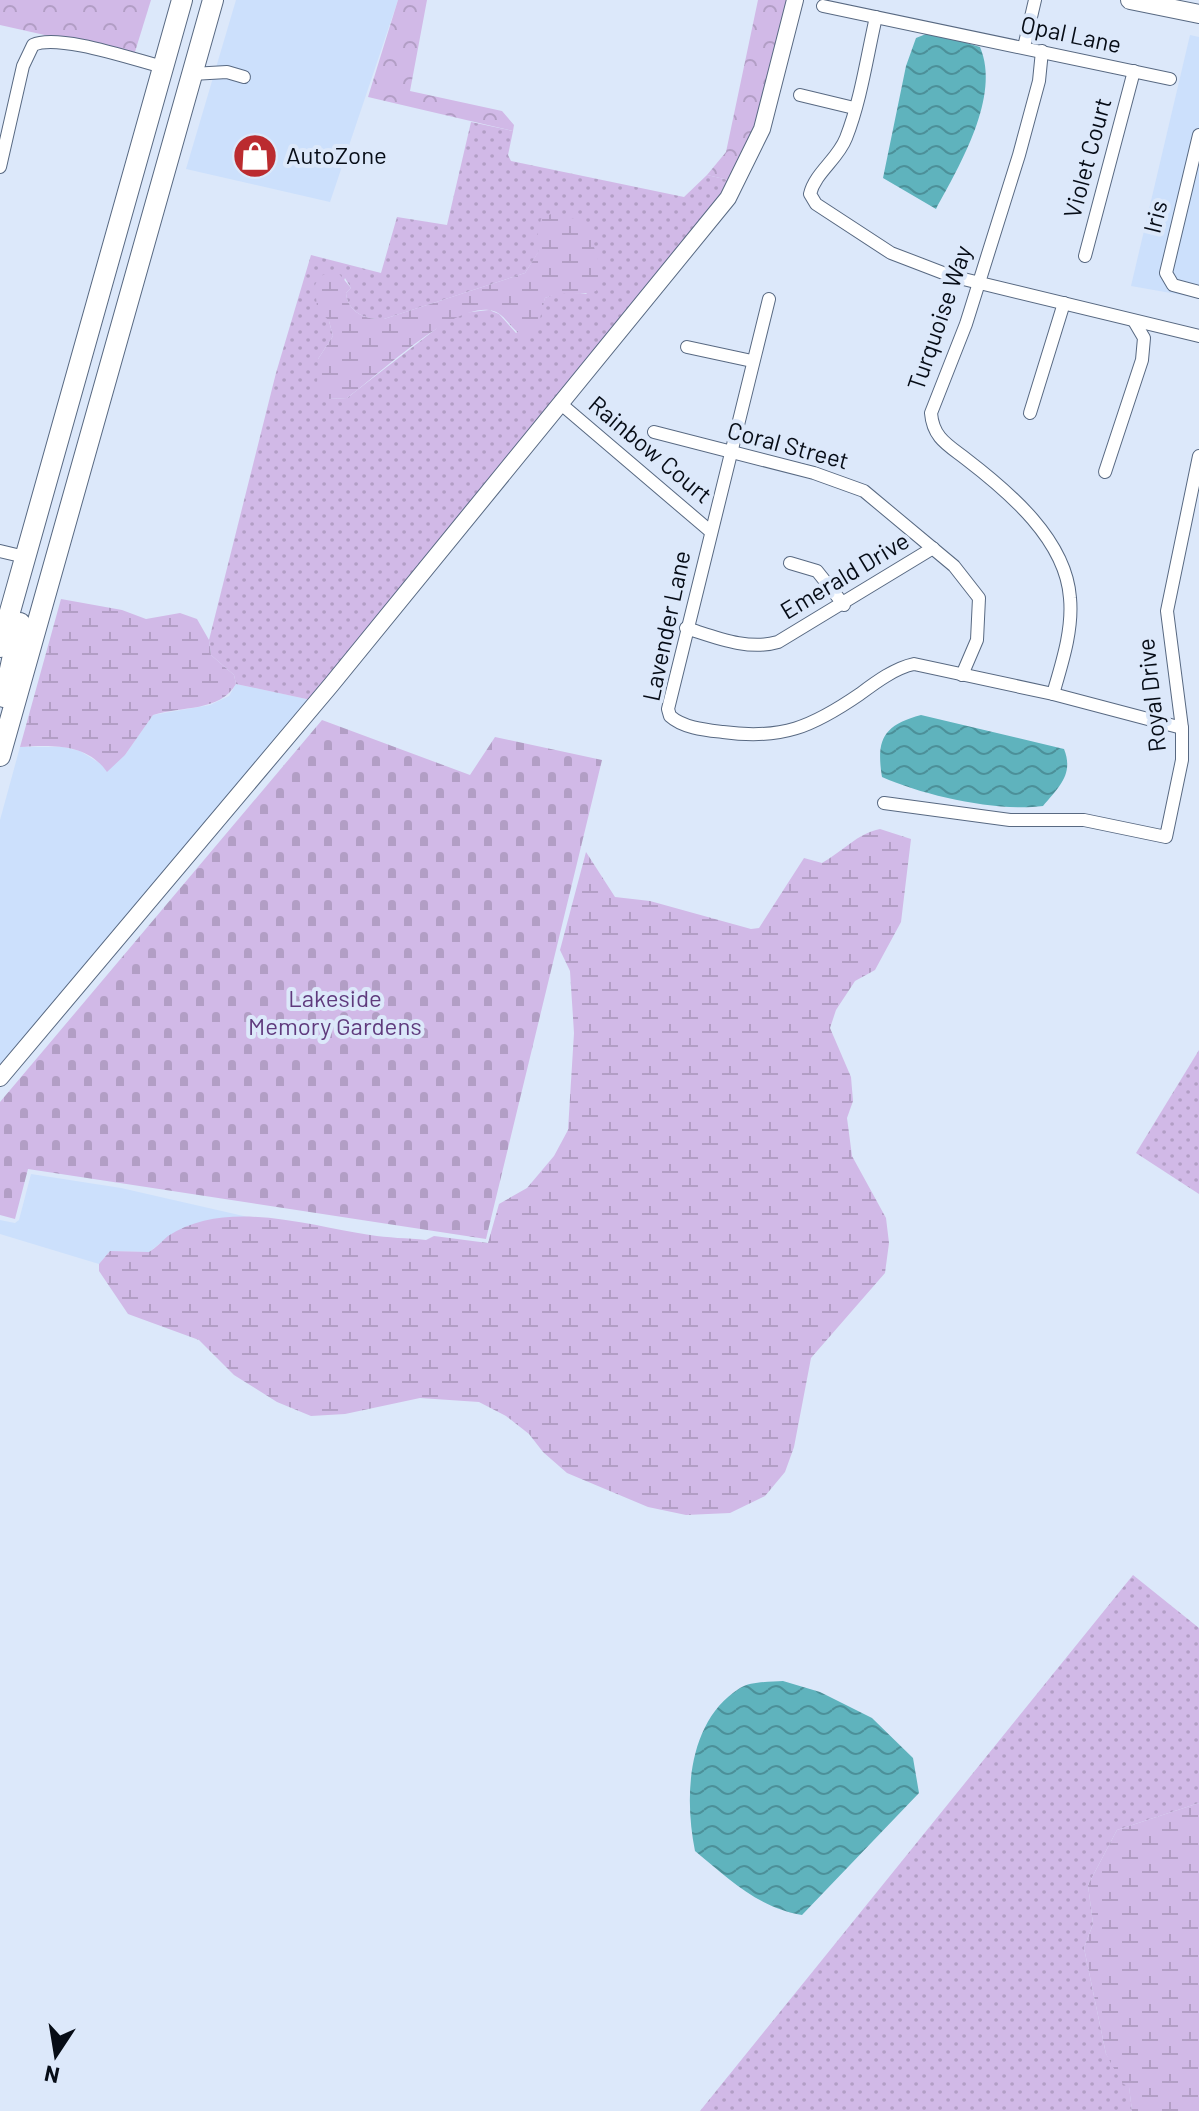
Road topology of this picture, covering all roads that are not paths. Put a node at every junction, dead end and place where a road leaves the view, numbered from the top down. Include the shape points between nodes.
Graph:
1 (182, 0) edge
2 (213, 0) edge
3 (795, 0) edge
4 (1035, 0) edge
5 (1130, 0) edge
6 (823, 6) dead end
7 (1199, 14) edge
8 (876, 17) junction
9 (171, 38) junction
10 (1024, 47) junction
11 (1042, 51) junction
12 (163, 67) junction
13 (1134, 71) junction
14 (192, 74) junction
15 (244, 77) dead end
16 (1170, 79) dead end
17 (800, 95) dead end
18 (854, 108) junction
19 (1199, 135) edge
20 (0, 167) edge
21 (1085, 256) dead end
22 (977, 284) junction
23 (1198, 292) edge
24 (769, 299) dead end
25 (1064, 303) junction
26 (1134, 321) junction
27 (1199, 336) edge
28 (687, 347) dead end
29 (752, 361) junction
30 (561, 404) junction
31 (1030, 413) dead end
32 (654, 432) dead end
33 (731, 451) junction
34 (1199, 456) edge
35 (1105, 472) dead end
36 (45, 486) junction
37 (710, 531) junction
38 (933, 548) junction
39 (0, 551) edge
40 (25, 557) junction
41 (790, 563) dead end
42 (844, 605) junction
43 (686, 628) junction
44 (0, 647) edge
45 (962, 675) junction
46 (1053, 694) junction
47 (1182, 728) junction
48 (6, 733) junction
49 (0, 756) edge
50 (884, 803) dead end
51 (0, 1078) edge

1 - 9 main road
2 - 14 main road
3 - 30 street via 762,129 738,183
4 - 10 street
5 - 7 main road
6 - 8 street, Opal Lane
8 - 10 street, Opal Lane
8 - 18 street
9 - 12 main road
9 - 14 main road via 176,59
10 - 11 street, Opal Lane
11 - 13 street, Opal Lane
11 - 22 street, Turquoise Way via 1029,121
12 - 20 street via 78,46 47,41 33,45 23,66
12 - 36 main road
13 - 16 street, Opal Lane
13 - 21 street, Violet Court
14 - 15 street via 216,71
14 - 48 main road
17 - 18 street
18 - 22 street via 845,141 814,182 810,194 816,204 882,248
19 - 23 street, Iris via 1166,273 1173,285
22 - 25 street
22 - 46 street, Turquoise Way via 933,403 932,422 946,445 1029,516 1064,569 1071,611
24 - 29 street, Lavender Lane
25 - 26 street
25 - 31 street
26 - 27 street
26 - 35 street via 1144,338 1142,360
28 - 29 street
29 - 33 street, Lavender Lane
30 - 37 street, Rainbow Court
30 - 51 street
32 - 33 street, Coral Street
33 - 37 street, Lavender Lane
33 - 38 street, Coral Street via 864,491
34 - 47 street, Royal Drive via 1167,611
36 - 40 main road
36 - 48 main road via 46,509 1,707
37 - 43 street, Lavender Lane
38 - 42 street, Emerald Drive
38 - 45 street, Coral Street via 979,598 977,640
39 - 40 street
40 - 44 main road
41 - 42 street via 817,571
42 - 43 street, Emerald Drive via 769,645 739,643
43 - 45 street, Lavender Lane via 668,710 676,721 713,731 760,736 798,730 908,665
45 - 46 street, Lavender Lane
46 - 47 street, Lavender Lane
47 - 50 street, Royal Drive via 1182,760 1166,837 1084,820 1010,820
48 - 49 main road

